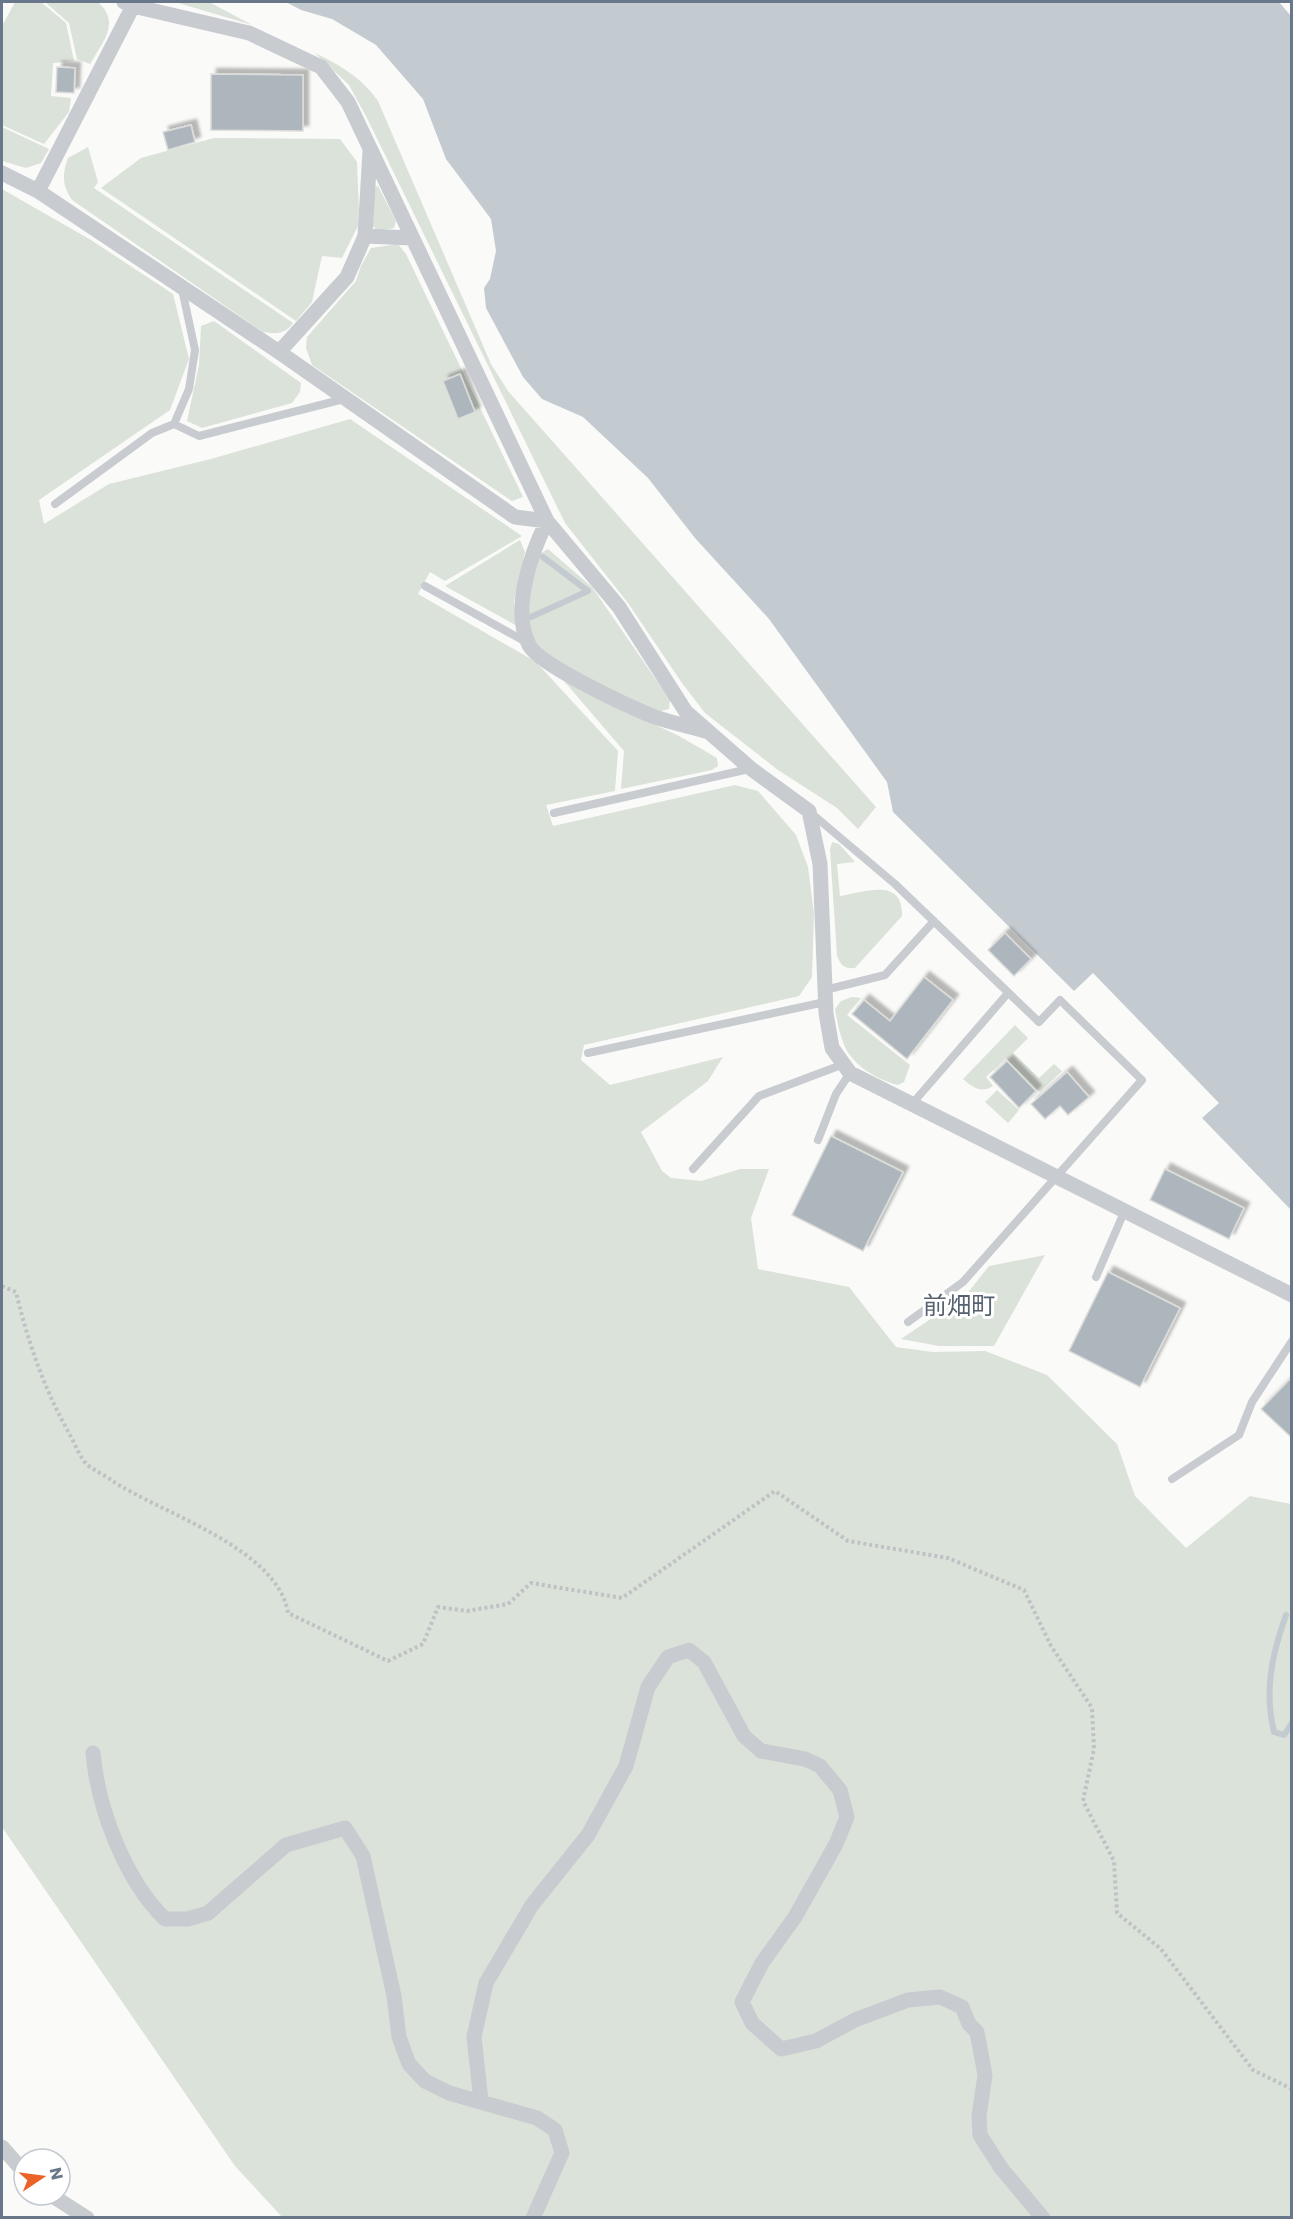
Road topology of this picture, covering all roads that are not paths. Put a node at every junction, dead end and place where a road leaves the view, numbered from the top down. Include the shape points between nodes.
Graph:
1 (129, 4) edge
2 (370, 148) junction
3 (2, 173) edge
4 (39, 191) junction
5 (365, 236) junction
6 (412, 238) junction
7 (182, 287) junction
8 (279, 352) junction
9 (345, 399) junction
10 (174, 424) junction
11 (55, 504) dead end
12 (547, 521) junction
13 (425, 586) dead end
14 (527, 643) junction
15 (708, 731) junction
16 (750, 768) junction
17 (808, 811) junction
18 (554, 813) dead end
19 (934, 921) junction
20 (1008, 993) junction
21 (825, 996) junction
22 (588, 1053) dead end
23 (847, 1069) junction
24 (912, 1104) junction
25 (818, 1140) dead end
26 (693, 1169) dead end
27 (1059, 1177) junction
28 (1125, 1210) junction
29 (1096, 1277) dead end
30 (1292, 1295) edge
31 (908, 1322) dead end
32 (1292, 1341) edge
33 (1172, 1479) dead end
34 (93, 1753) dead end
35 (481, 2101) junction
36 (2, 2147) edge
37 (12, 2158) edge
38 (71, 2207) edge
39 (87, 2217) edge
40 (533, 2217) edge
41 (1043, 2217) edge

1 - 2 street via 249,33 321,67 348,102
1 - 4 street
2 - 5 street
2 - 6 street
3 - 4 street
4 - 7 street
5 - 6 street
5 - 8 street via 347,277
6 - 12 street
7 - 8 street
7 - 10 lane via 195,350 189,389
8 - 9 street
9 - 10 lane via 200,436
9 - 12 street via 515,517
10 - 11 lane via 153,433
12 - 14 street via 532,551 521,611
12 - 15 street via 619,607 686,712
13 - 14 lane
14 - 15 street via 532,651 567,675 652,716
15 - 16 street
16 - 17 street
16 - 18 lane
17 - 19 lane
17 - 21 street via 820,864
19 - 20 lane
19 - 21 lane via 885,975
20 - 24 lane
20 - 27 lane via 1039,1022 1059,1000 1142,1080
21 - 22 lane
21 - 23 street via 832,1048
23 - 24 street
23 - 25 lane
23 - 26 lane via 759,1096
24 - 27 street
27 - 28 street
27 - 31 lane via 963,1282
28 - 29 lane
28 - 30 street
32 - 33 lane via 1252,1402 1239,1435
34 - 35 street via 95,1783 113,1837 147,1902 165,1919 188,1919 207,1913 286,1845 345,1827 363,1856 394,1996 399,2037 409,2064 424,2081 449,2093
35 - 40 street via 537,2118 555,2130 562,2153
35 - 41 street via 474,2037 486,1983 532,1905 588,1835 626,1766 648,1687 668,1657 689,1650 704,1662 744,1736 761,1751 819,1766 840,1790 847,1817 807,1896 762,1963 742,2002 752,2023 782,2049 816,2041 855,2020 908,2000 940,1997 962,2007 977,2032 985,2074 980,2135 1000,2168
36 - 37 street
38 - 39 street

